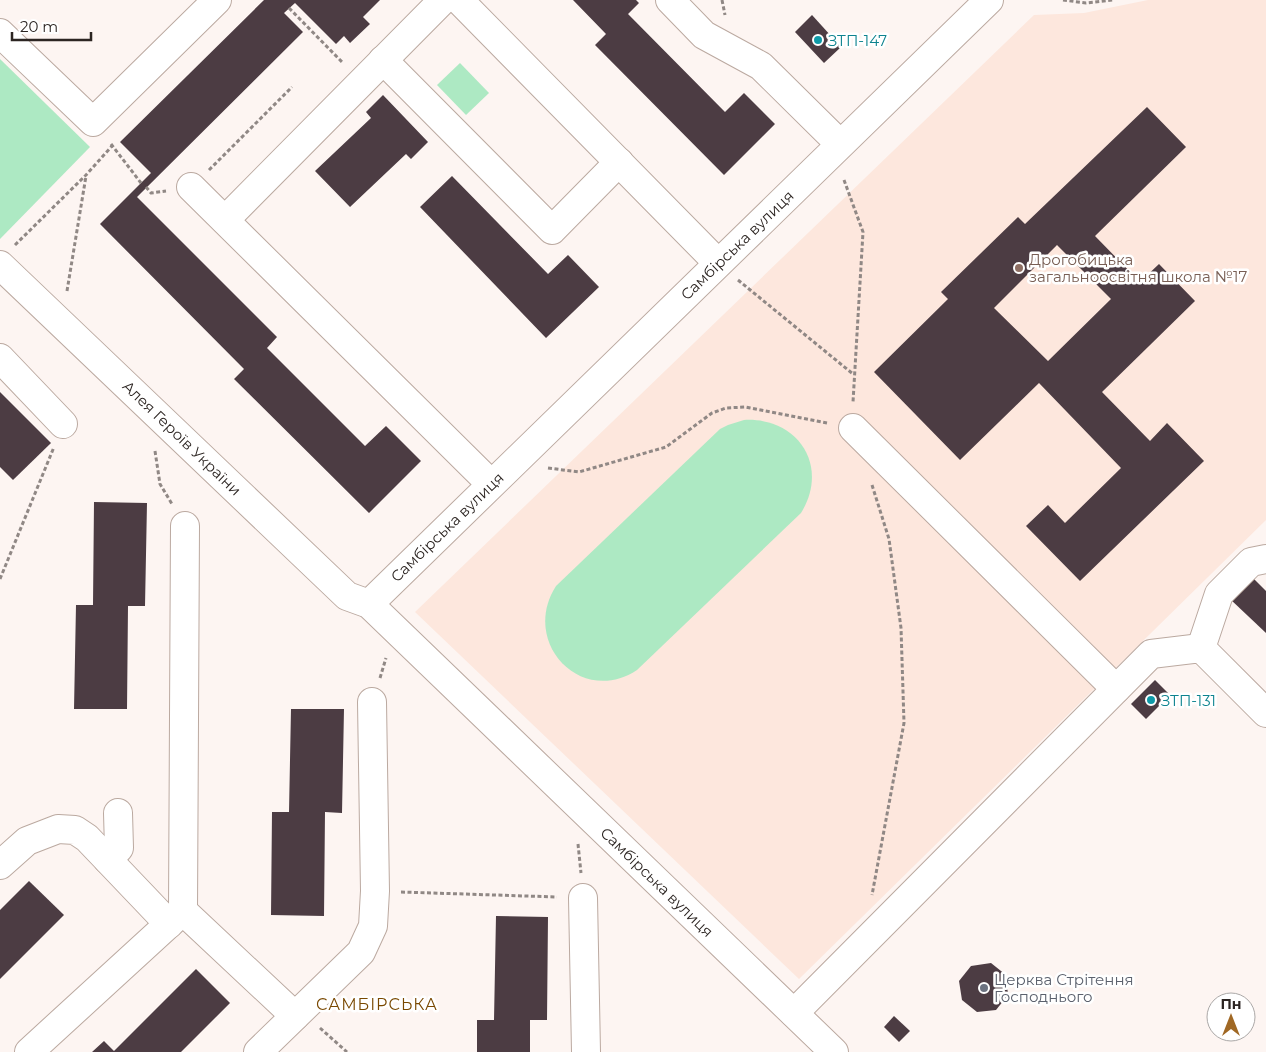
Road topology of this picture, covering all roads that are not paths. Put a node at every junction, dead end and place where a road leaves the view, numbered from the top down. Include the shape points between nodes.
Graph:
1 (217, 0) edge
2 (443, 0) edge
3 (459, 0) edge
4 (670, 0) edge
5 (989, 0) edge
6 (0, 33) edge
7 (383, 60) junction
8 (840, 144) junction
9 (619, 162) junction
10 (192, 187) road end
11 (225, 220) junction
12 (7, 255) edge
13 (718, 263) junction
14 (0, 358) edge
15 (63, 424) road end
16 (853, 428) road end
17 (491, 484) junction
18 (185, 526) road end
19 (1266, 559) edge
20 (368, 604) junction
21 (1201, 648) junction
22 (1116, 689) junction
23 (372, 702) road end
24 (1266, 713) edge
25 (118, 813) dead end
26 (108, 860) junction
27 (0, 865) edge
28 (583, 898) road end
29 (176, 917) junction
30 (298, 1013) junction
31 (794, 1013) junction
32 (29, 1052) edge
33 (258, 1052) edge
34 (586, 1052) edge
35 (834, 1052) edge

1 - 6 street via 93,122
2 - 7 street
3 - 9 street
4 - 8 street via 704,35 761,66
5 - 8 street, Самбірська вулиця
7 - 9 street via 552,230
7 - 11 street
8 - 13 street, Самбірська вулиця
9 - 13 street
10 - 11 street
11 - 17 street
12 - 20 street, Алея Героїв України via 62,323 347,596
13 - 17 street, Самбірська вулиця
14 - 15 street
16 - 22 street
17 - 20 street, Самбірська вулиця
18 - 29 street
19 - 21 street via 1251,562 1219,594
20 - 31 street, Самбірська вулиця
21 - 22 street via 1151,654
21 - 24 street
22 - 31 street
23 - 30 street via 373,926 361,952
25 - 26 street via 119,848
26 - 27 street via 75,830 58,829 27,841
26 - 29 street
28 - 34 street
29 - 30 street
29 - 32 street
30 - 33 street
31 - 35 street, Самбірська вулиця

